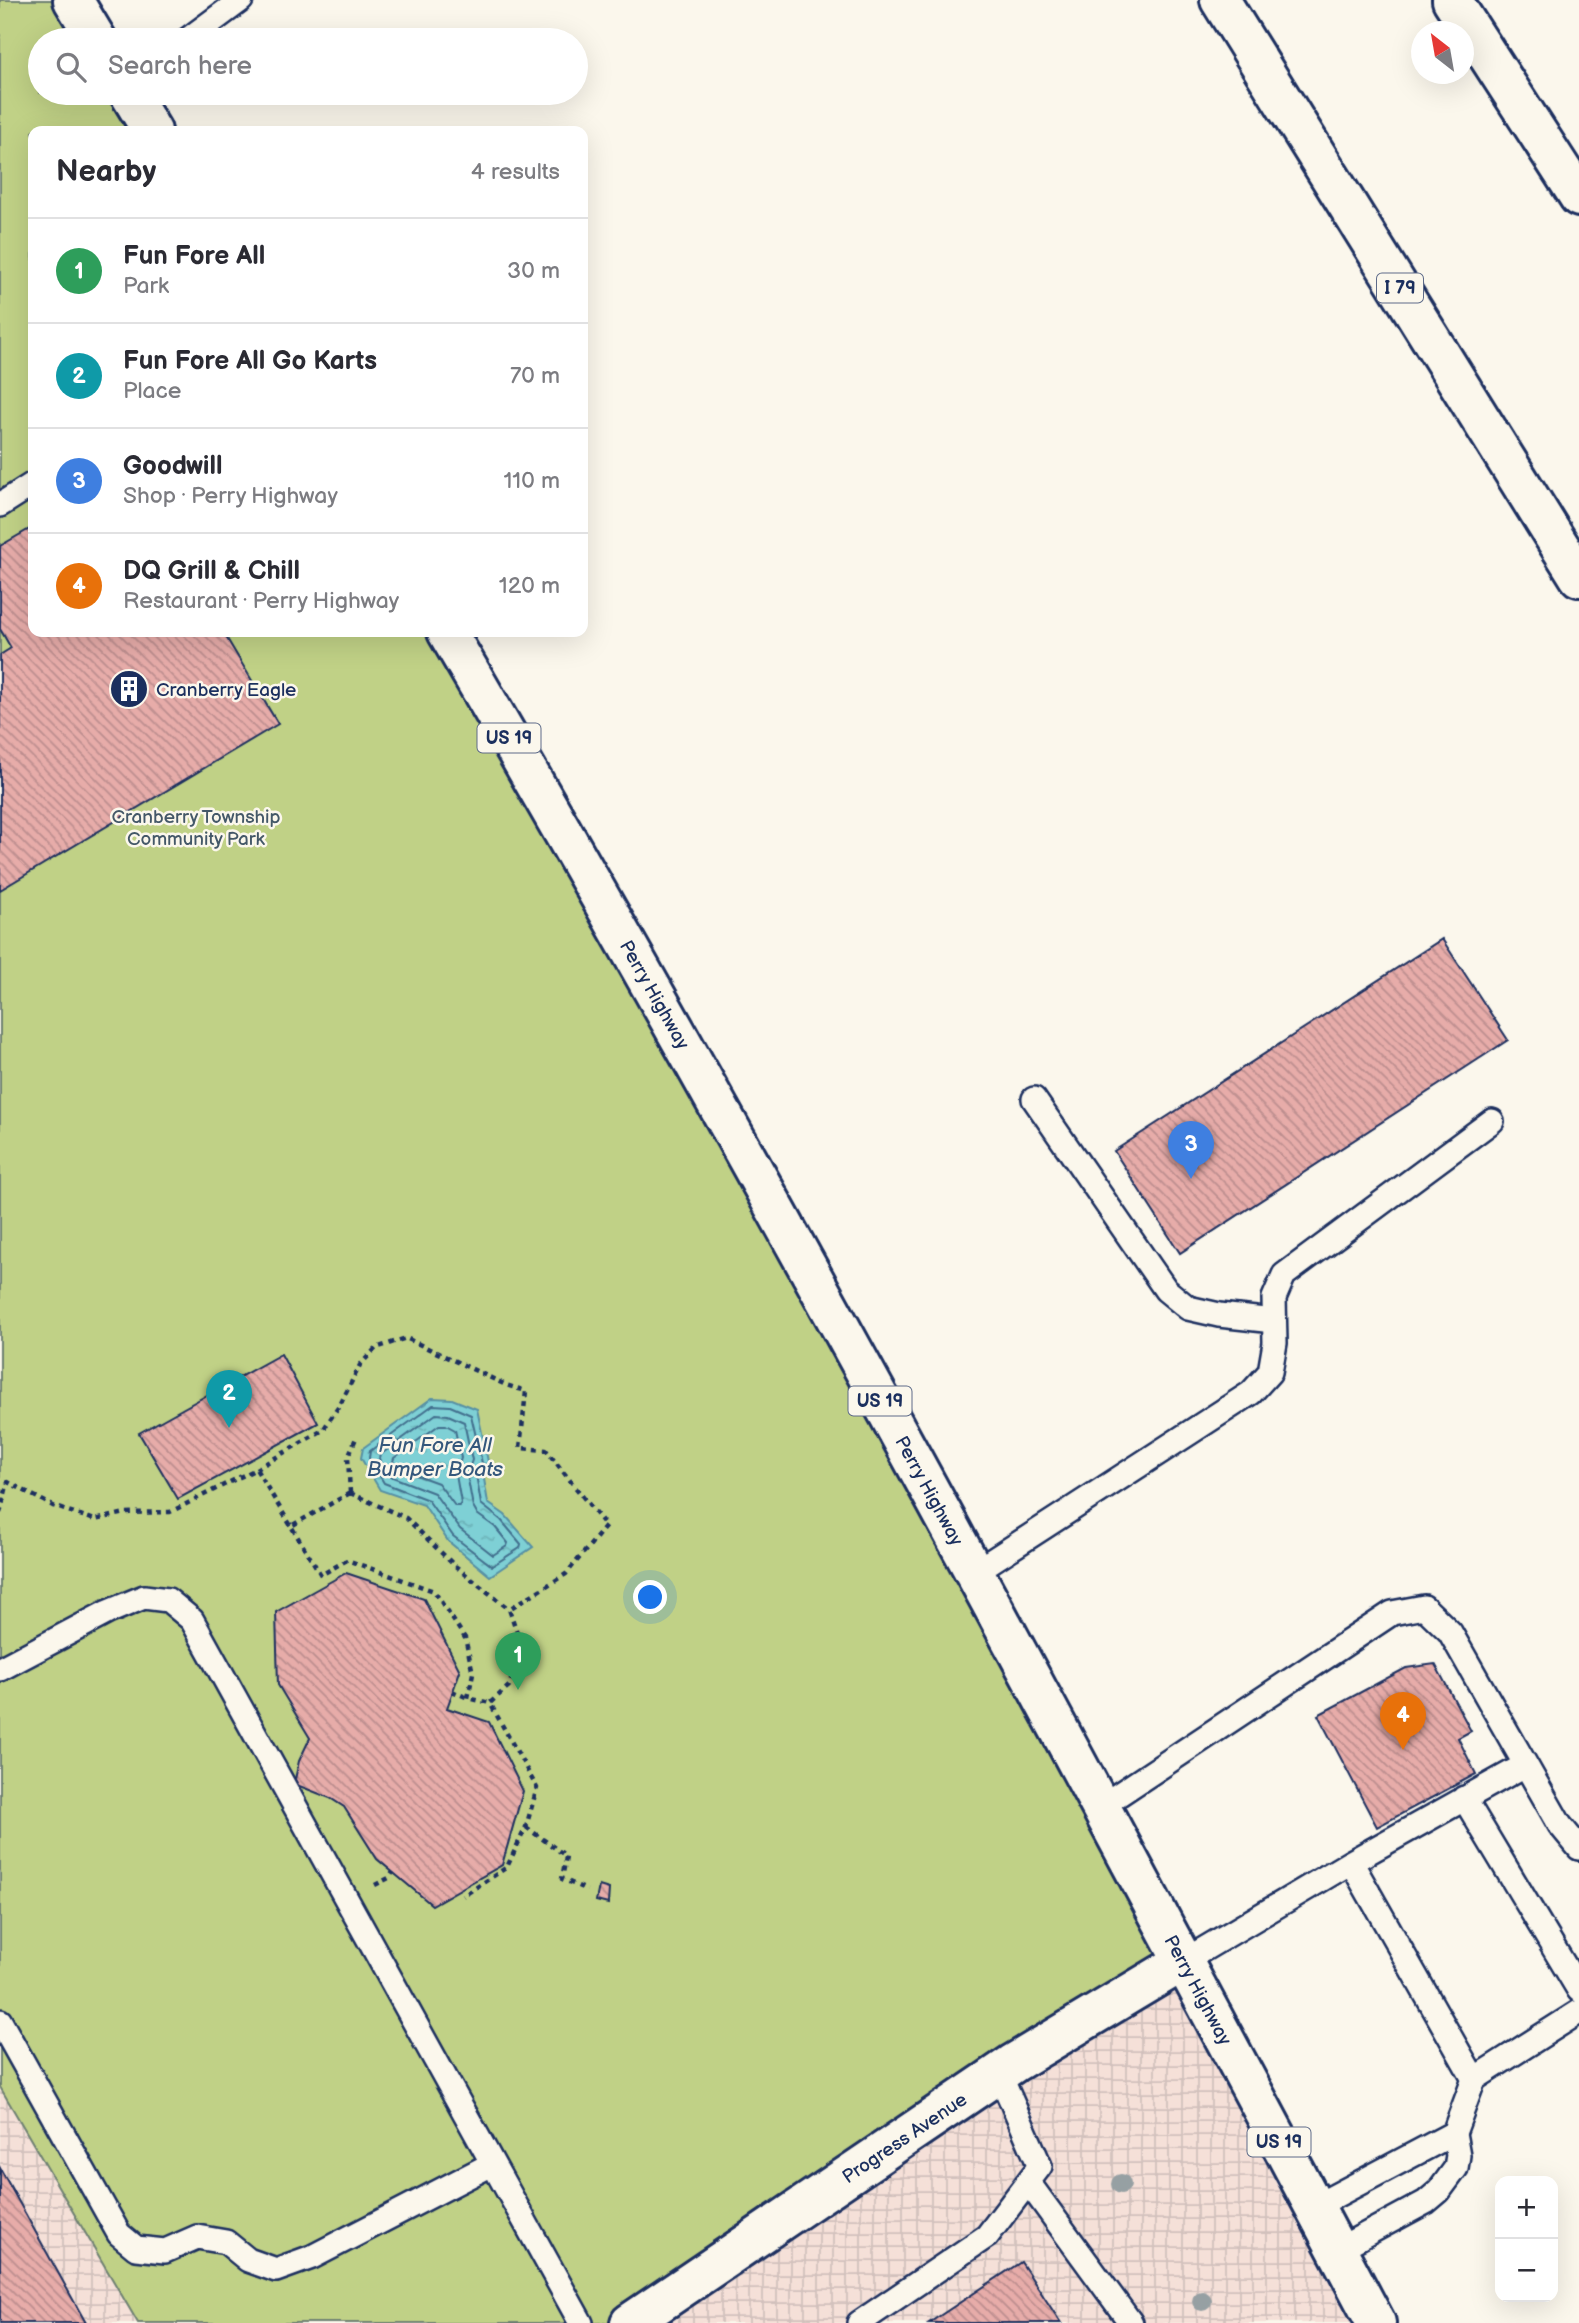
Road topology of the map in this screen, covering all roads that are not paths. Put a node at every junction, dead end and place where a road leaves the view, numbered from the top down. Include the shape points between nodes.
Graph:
1 (73, 0) edge
2 (242, 0) edge
3 (1220, 0) edge
4 (1452, 0) edge
5 (90, 28) edge
6 (204, 28) edge
7 (136, 105) edge
8 (149, 126) edge
9 (1579, 197) edge
10 (28, 487) edge
11 (0, 505) edge
12 (1579, 577) edge
13 (450, 637) edge
14 (1034, 1099) dead end
15 (1492, 1121) dead end
16 (1274, 1321) junction
17 (973, 1573) junction
18 (0, 1669) edge
19 (1525, 1765) junction
20 (1464, 1798) junction
21 (1100, 1807) junction
22 (1579, 1848) edge
23 (1351, 1862) junction
24 (1184, 1961) junction
25 (1579, 1990) edge
26 (1579, 2012) edge
27 (0, 2021) edge
28 (999, 2073) junction
29 (1474, 2079) junction
30 (1454, 2133) junction
31 (492, 2164) junction
32 (1028, 2182) junction
33 (1314, 2207) junction
34 (1337, 2250) junction
35 (581, 2323) edge
36 (630, 2323) edge
37 (859, 2323) edge
38 (1131, 2323) edge
39 (1376, 2323) edge

1 - 5 main road
2 - 6 lane
3 - 12 main road, I 79
4 - 9 main road
7 - 8 main road
10 - 11 lane
13 - 17 main road, Perry Highway / US 19 via 572,845
14 - 16 lane via 1166,1290 1188,1308
15 - 16 lane via 1284,1275 1274,1298
16 - 17 lane via 1269,1372 1251,1393
17 - 21 main road, Perry Highway / US 19
18 - 31 lane via 144,1597 168,1600 192,1619
19 - 20 lane
19 - 21 lane via 1450,1632 1424,1607 1392,1613
19 - 22 lane
20 - 23 lane
20 - 25 lane
21 - 24 main road, Perry Highway / US 19
23 - 24 lane
23 - 29 lane
24 - 28 main road, Progress Avenue
24 - 33 main road, Perry Highway / US 19
26 - 29 lane
27 - 31 lane via 119,2234 136,2248 165,2251 197,2237 226,2242 247,2260 276,2270 313,2257
28 - 32 lane via 1040,2166
28 - 36 main road, Progress Avenue
29 - 30 lane
30 - 33 lane
30 - 34 lane via 1456,2168 1439,2192
31 - 35 lane
32 - 37 lane via 987,2236
32 - 38 lane
33 - 34 main road, Perry Highway / US 19
34 - 39 main road, Perry Highway / US 19

